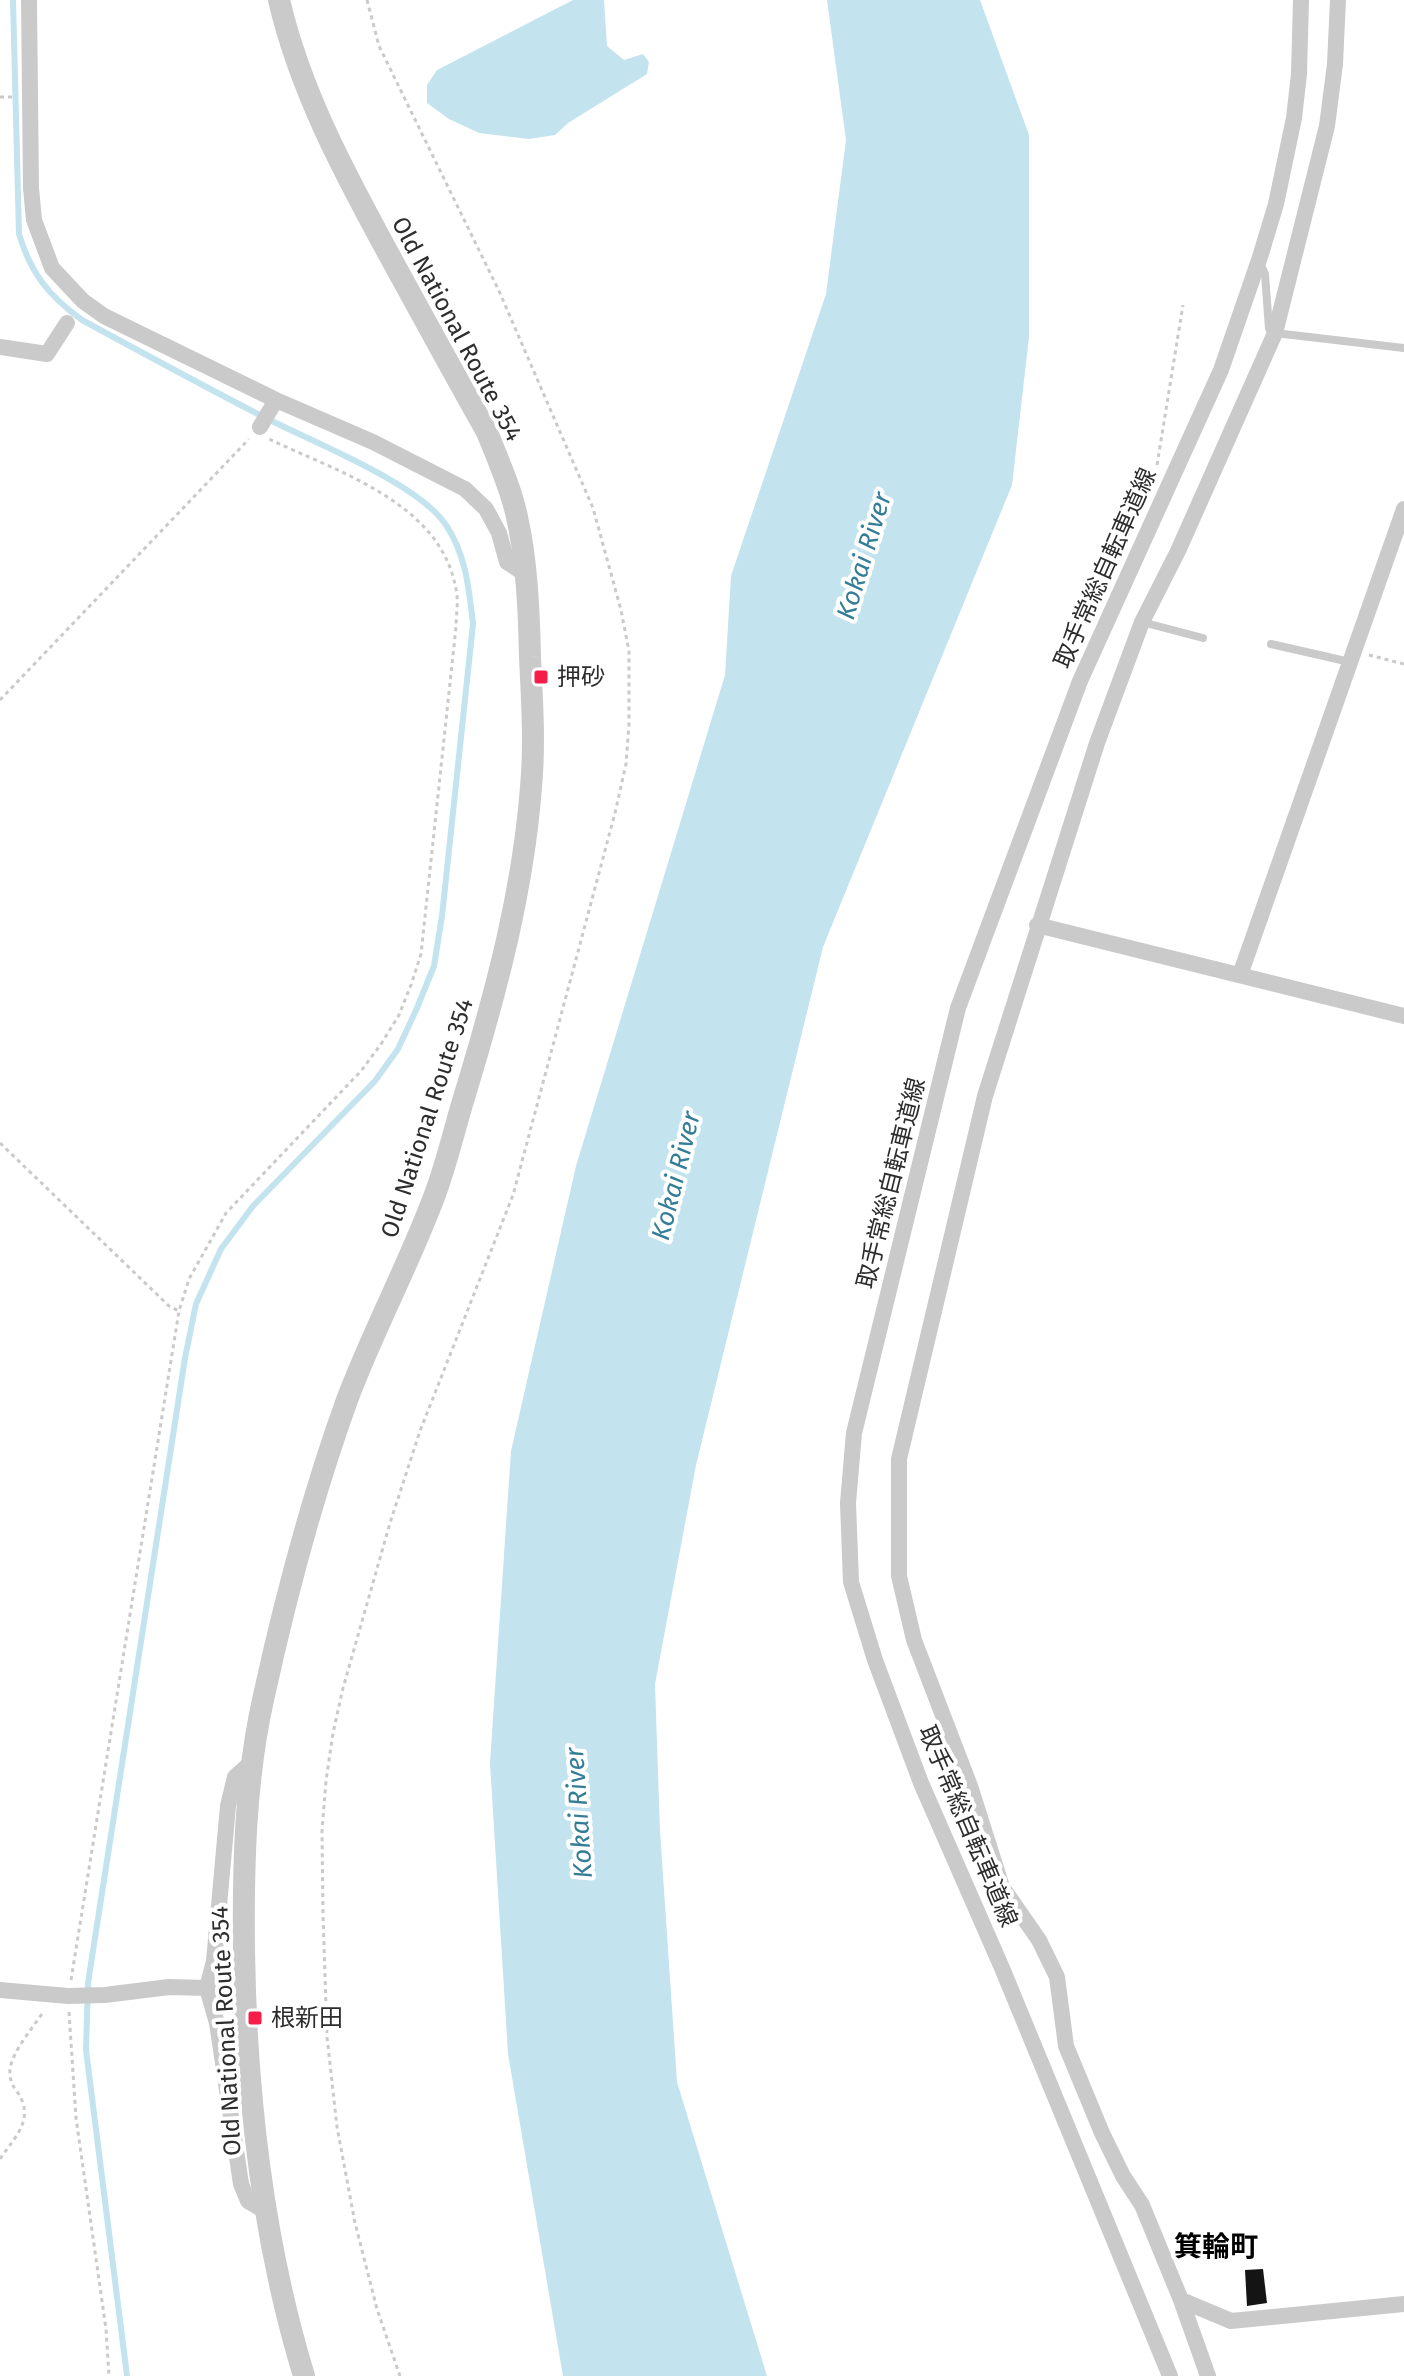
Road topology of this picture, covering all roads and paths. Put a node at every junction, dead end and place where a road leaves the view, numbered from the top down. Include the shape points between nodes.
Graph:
1 (29, 0) edge
2 (279, 0) edge
3 (1301, 0) edge
4 (1338, 0) edge
5 (0, 97) edge
6 (6, 97) dead end
7 (1259, 261) junction
8 (1183, 305) dead end
9 (75, 312) junction
10 (1275, 333) junction
11 (0, 347) edge
12 (1404, 348) edge
13 (273, 405) junction
14 (258, 430) junction
15 (1157, 469) dead end
16 (1404, 509) edge
17 (525, 574) junction
18 (1142, 622) junction
19 (1203, 638) dead end
20 (1271, 644) dead end
21 (1351, 656) junction
22 (1404, 664) edge
23 (0, 700) edge
24 (1037, 925) junction
25 (1240, 975) junction
26 (1404, 1016) edge
27 (0, 1143) edge
28 (179, 1311) junction
29 (253, 1761) junction
30 (207, 1988) junction
31 (0, 1990) edge
32 (67, 1995) junction
33 (0, 2159) edge
34 (265, 2211) junction
35 (1181, 2300) junction
36 (1404, 2304) edge
37 (109, 2376) edge
38 (304, 2376) edge
39 (1170, 2376) edge
40 (1208, 2376) edge

1 - 9 street via 34,220
2 - 17 street, Old National Route 354 via 318,118 487,432 517,518
3 - 7 street, 取手常総自転車道線 via 1294,118
4 - 10 street via 1327,126
5 - 6 path
7 - 10 lane via 1265,274 1269,329
7 - 39 street, 取手常総自転車道線 via 1221,370 1080,681 958,1008 854,1433 848,1503 851,1582 875,1660 921,1783
8 - 15 path
9 - 11 street via 47,354
9 - 13 street via 104,316
10 - 12 lane
10 - 18 street
13 - 14 street
13 - 17 street via 373,442 465,489 486,509 507,562
14 - 23 path
14 - 28 path via 396,501 418,521 437,542 449,568 457,596 456,627 421,954 399,1015 361,1071 226,1213 189,1279
16 - 21 street
17 - 29 street, Old National Route 354 via 532,784 512,920 435,1193 348,1399 321,1480 262,1704
18 - 19 lane
18 - 24 street
20 - 21 lane
21 - 22 path
21 - 25 street
24 - 25 street
24 - 35 street via 985,1096 899,1459 899,1576 914,1640 1002,1887 1057,1977 1066,2046
25 - 26 street
27 - 28 path
28 - 32 path
29 - 30 street via 235,1777 228,1806
29 - 34 street, Old National Route 354 via 245,1834 244,1992
30 - 32 street
30 - 34 street via 241,2184 248,2201
31 - 32 street
32 - 33 path via 14,2058 9,2071 12,2085 27,2112
32 - 37 path via 76,2118
34 - 38 street, Old National Route 354
35 - 36 street via 1231,2321
35 - 40 street

